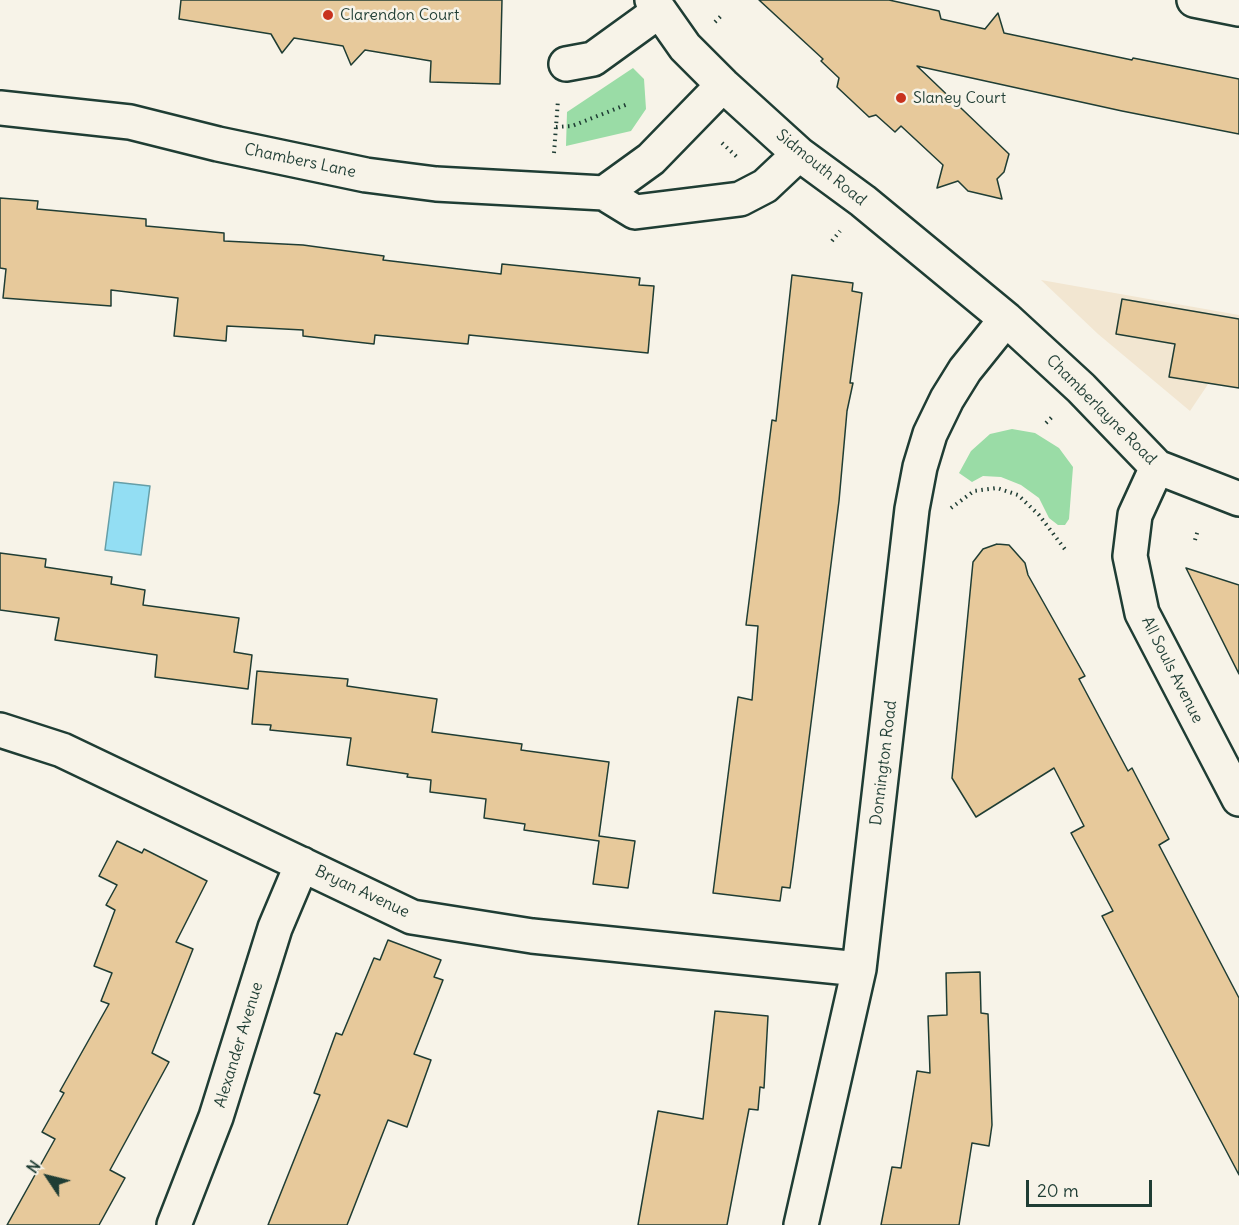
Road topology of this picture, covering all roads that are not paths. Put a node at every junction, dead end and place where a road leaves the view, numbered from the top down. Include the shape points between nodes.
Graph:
1 (1194, 0) edge
2 (655, 6) edge
3 (1239, 9) edge
4 (563, 77) road end
5 (723, 84) junction
6 (0, 108) edge
7 (799, 153) junction
8 (651, 159) junction
9 (604, 193) junction
10 (677, 208) junction
11 (1006, 319) junction
12 (1157, 467) junction
13 (1239, 499) edge
14 (0, 730) edge
15 (1239, 799) edge
16 (302, 864) junction
17 (859, 969) junction
18 (174, 1225) edge
19 (801, 1225) edge

1 - 3 street
2 - 4 street via 593,58
2 - 5 street, Sidmouth Road via 685,47
5 - 7 street, Sidmouth Road
5 - 8 street
6 - 9 street, Chambers Lane via 130,122 366,175 436,184
7 - 10 street, Chambers Lane via 765,186 740,199
7 - 11 street, Sidmouth Road
8 - 9 street
8 - 10 street
9 - 10 street, Chambers Lane via 635,212
11 - 12 street, Chamberlayne Road via 1081,388
11 - 17 street, Donnington Road via 947,399 920,467
12 - 13 street, Chamberlayne Road
12 - 15 street, All Souls Avenue via 1135,515 1130,556 1142,613
14 - 16 street, Bryan Avenue via 62,750
16 - 17 street, Bryan Avenue via 412,916 532,936
16 - 18 street, Alexander Avenue via 275,927 216,1117
17 - 19 street, Donnington Road

